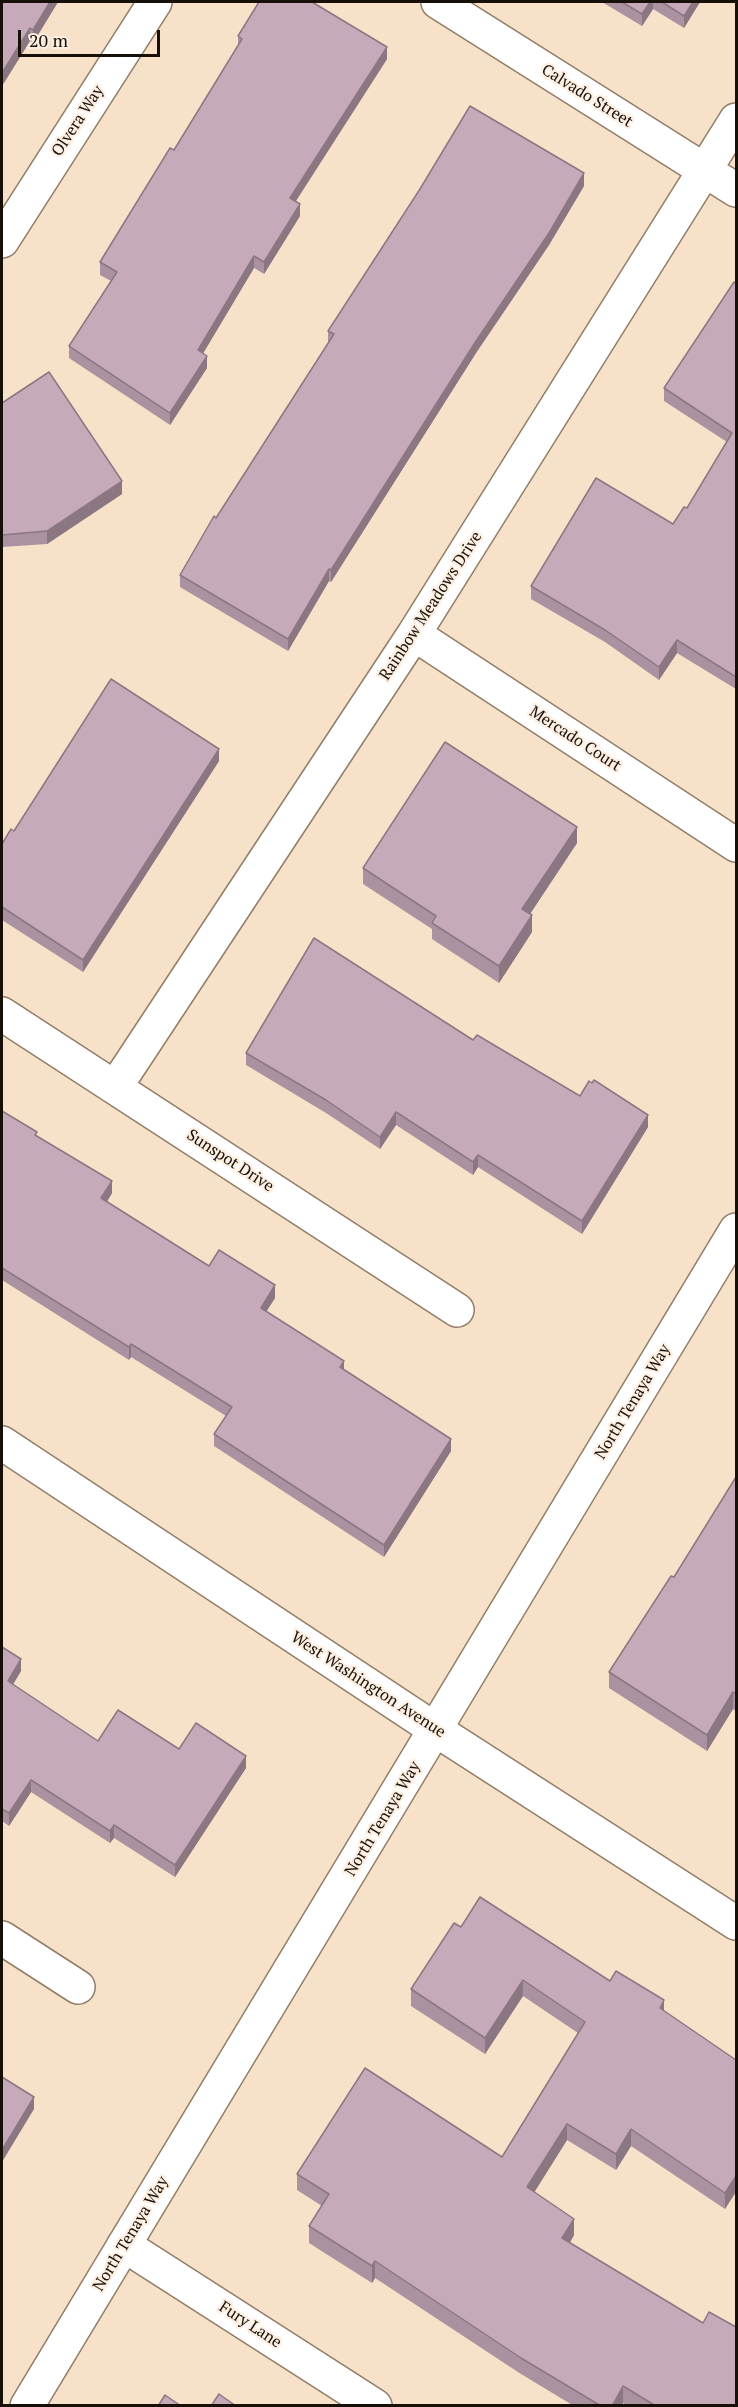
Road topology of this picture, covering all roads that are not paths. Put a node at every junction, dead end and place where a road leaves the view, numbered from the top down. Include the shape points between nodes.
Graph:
1 (154, 2) edge
2 (438, 2) edge
3 (736, 120) edge
4 (706, 171) junction
5 (736, 190) edge
6 (2, 241) edge
7 (414, 634) junction
8 (736, 845) edge
9 (2, 1014) edge
10 (116, 1086) junction
11 (736, 1230) edge
12 (457, 1310) dead end
13 (2, 1443) edge
14 (436, 1730) junction
15 (736, 1923) edge
16 (2, 1938) edge
17 (78, 1987) dead end
18 (124, 2246) junction
19 (27, 2406) edge
20 (375, 2406) edge

1 - 6 street, Olvera Way
2 - 4 street, Calvado Street
3 - 4 street, Rainbow Meadows Drive
4 - 5 street, Calvado Street
4 - 7 street, Rainbow Meadows Drive
7 - 8 street, Mercado Court
7 - 10 street, Rainbow Meadows Drive
9 - 10 street, Sunspot Drive
10 - 12 street, Sunspot Drive
11 - 14 street, North Tenaya Way
13 - 14 street, West Washington Avenue
14 - 15 street, West Washington Avenue
14 - 18 street, North Tenaya Way
16 - 17 street
18 - 19 street, North Tenaya Way
18 - 20 street, Fury Lane

